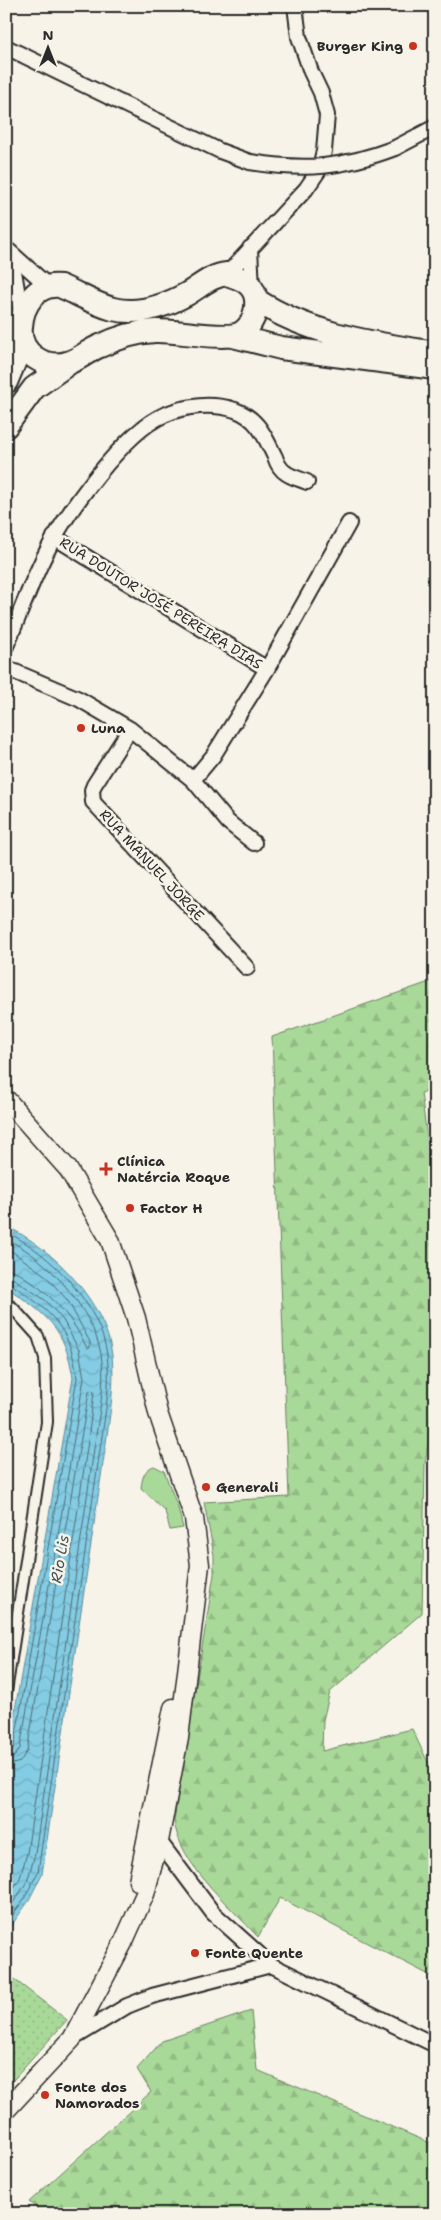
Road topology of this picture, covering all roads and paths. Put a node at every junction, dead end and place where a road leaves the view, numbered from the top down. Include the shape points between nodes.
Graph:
1 (295, 6) edge
2 (6, 47) edge
3 (435, 127) edge
4 (250, 248) junction
5 (8, 250) edge
6 (227, 274) junction
7 (48, 286) junction
8 (254, 294) junction
9 (21, 320) junction
10 (233, 336) junction
11 (22, 344) junction
12 (435, 352) edge
13 (69, 363) junction
14 (435, 368) edge
15 (6, 382) edge
16 (6, 426) edge
17 (307, 482) dead end
18 (349, 523) dead end
19 (54, 537) junction
20 (6, 646) edge
21 (6, 668) edge
22 (267, 669) junction
23 (130, 728) junction
24 (193, 780) junction
25 (254, 843) dead end
26 (247, 968) dead end
27 (6, 1099) edge
28 (6, 1304) edge
29 (6, 1692) edge
30 (153, 1836) junction
31 (271, 1965) junction
32 (72, 2039) junction
33 (435, 2044) edge
34 (6, 2110) edge

1 - 4 street via 299,37 327,115 324,151 318,170 306,189
2 - 3 street, bridge via 250,162 301,168 328,167 395,148
4 - 6 street
4 - 8 street
5 - 7 street
5 - 9 street
6 - 7 main road via 206,280 168,304 142,310 114,309 60,286
6 - 8 main road via 246,282
7 - 9 main road via 35,294
8 - 10 main road via 250,325
8 - 12 main road via 294,322 323,332
9 - 11 main road
10 - 13 main road via 173,331 134,334 100,346
10 - 14 main road via 281,348
11 - 13 main road via 36,359 54,364
11 - 15 main road
13 - 16 main road via 34,388
17 - 19 street via 286,473 261,429 246,415 212,406 176,410 148,425 120,450 89,486
18 - 22 street
19 - 20 street
19 - 22 street, RUA DOUTOR JOSÉ PEREIRA DIAS
21 - 23 street via 79,699
22 - 24 street via 213,756
23 - 24 street
23 - 26 street, RUA MANUEL JORGE via 94,785 93,802
24 - 25 street via 228,822
27 - 30 street via 68,1169 110,1240 136,1318 158,1413 197,1532 200,1578 189,1642 167,1732
28 - 29 street via 38,1336 45,1358 47,1422
30 - 31 street via 214,1912
30 - 32 street via 132,1921
31 - 32 street via 152,1996 127,2006
31 - 33 street
32 - 34 street

